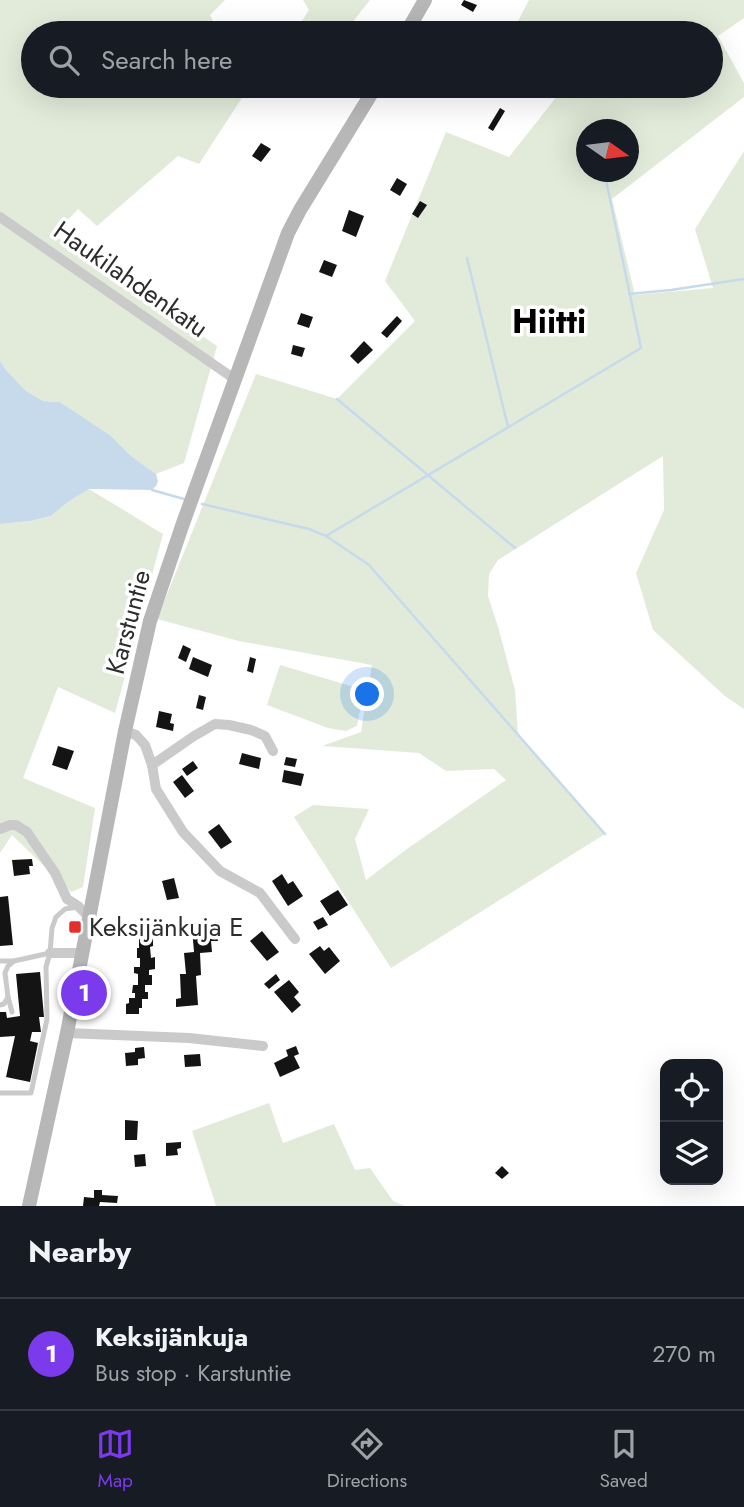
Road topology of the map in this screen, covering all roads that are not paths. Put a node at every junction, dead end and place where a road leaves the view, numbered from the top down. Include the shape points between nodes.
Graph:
1 (425, 0) edge
2 (413, 21) edge
3 (369, 98) edge
4 (0, 217) edge
5 (236, 380) junction
6 (125, 731) junction
7 (273, 751) dead end
8 (152, 765) junction
9 (0, 830) edge
10 (78, 906) junction
11 (89, 918) junction
12 (295, 939) dead end
13 (50, 953) junction
14 (83, 953) junction
15 (0, 961) edge
16 (14, 961) junction
17 (8, 997) junction
18 (0, 1005) edge
19 (12, 1012) dead end
20 (67, 1032) junction
21 (263, 1046) dead end
22 (0, 1087) edge
23 (4, 1093) edge
24 (29, 1206) edge

1 - 2 street
3 - 5 street, Karstuntie via 288,233
4 - 5 street, Haukilahdenkatu
5 - 6 street, Karstuntie via 150,621
6 - 8 street via 145,745
6 - 11 street, Karstuntie
7 - 8 street via 265,736 215,724
8 - 12 street via 156,789 183,832 220,871 260,892
9 - 10 street via 16,825 27,832 67,899
10 - 11 street
10 - 13 lane via 57,917
11 - 14 street, Karstuntie
13 - 14 street
13 - 16 lane
13 - 23 lane via 47,1019 31,1093
14 - 20 street, Karstuntie
15 - 16 lane
16 - 17 lane via 5,973
17 - 18 lane
17 - 19 lane
20 - 21 street
20 - 24 street, Karstuntie
22 - 23 lane

